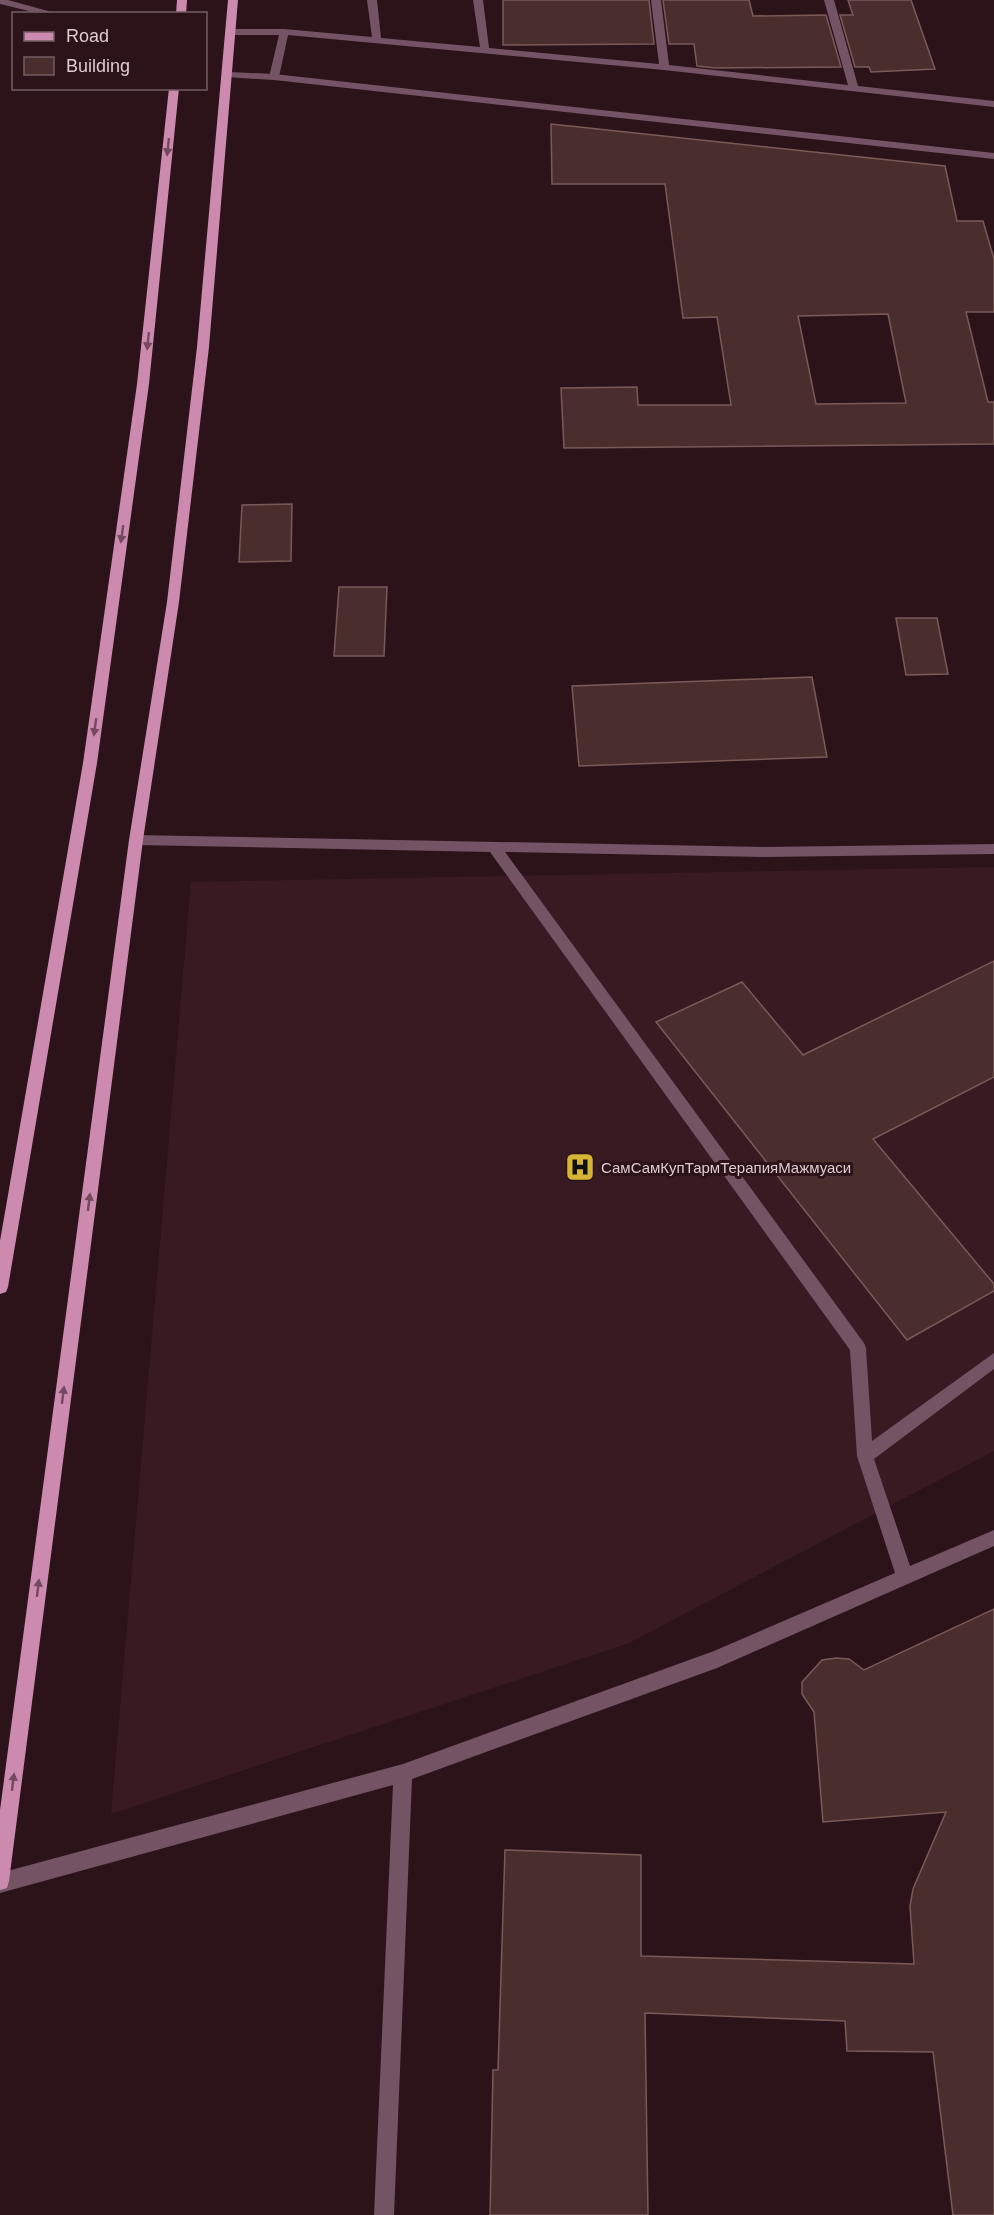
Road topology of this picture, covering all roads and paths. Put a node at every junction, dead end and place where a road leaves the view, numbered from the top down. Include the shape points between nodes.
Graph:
1 (233, 0) edge
2 (372, 0) edge
3 (478, 0) edge
4 (656, 0) edge
5 (829, 0) edge
6 (0, 1) edge
7 (47, 12) edge
8 (232, 32) junction
9 (284, 32) junction
10 (377, 41) junction
11 (485, 50) junction
12 (664, 67) junction
13 (229, 75) junction
14 (274, 77) junction
15 (854, 88) junction
16 (174, 90) edge
17 (994, 104) edge
18 (994, 156) edge
19 (136, 840) junction
20 (494, 847) junction
21 (994, 849) edge
22 (0, 1287) edge
23 (994, 1360) edge
24 (865, 1456) junction
25 (994, 1538) edge
26 (905, 1576) junction
27 (402, 1773) junction
28 (0, 1882) edge
29 (384, 2215) edge

1 - 8 main road
2 - 10 street
3 - 11 street
4 - 12 street
5 - 15 street
6 - 7 street
8 - 9 street
8 - 13 main road
9 - 10 street
9 - 14 street
10 - 11 street
11 - 12 street
12 - 15 street
13 - 14 street
13 - 19 main road via 173,602
14 - 18 street
15 - 17 street
16 -> 22 main road via 143,384 92,752
19 - 20 street
28 -> 19 main road
20 - 21 street via 764,852
20 - 24 street via 858,1348
23 - 24 street
24 - 26 street
25 - 26 street
26 - 27 street via 717,1659
27 - 28 street
27 - 29 street

